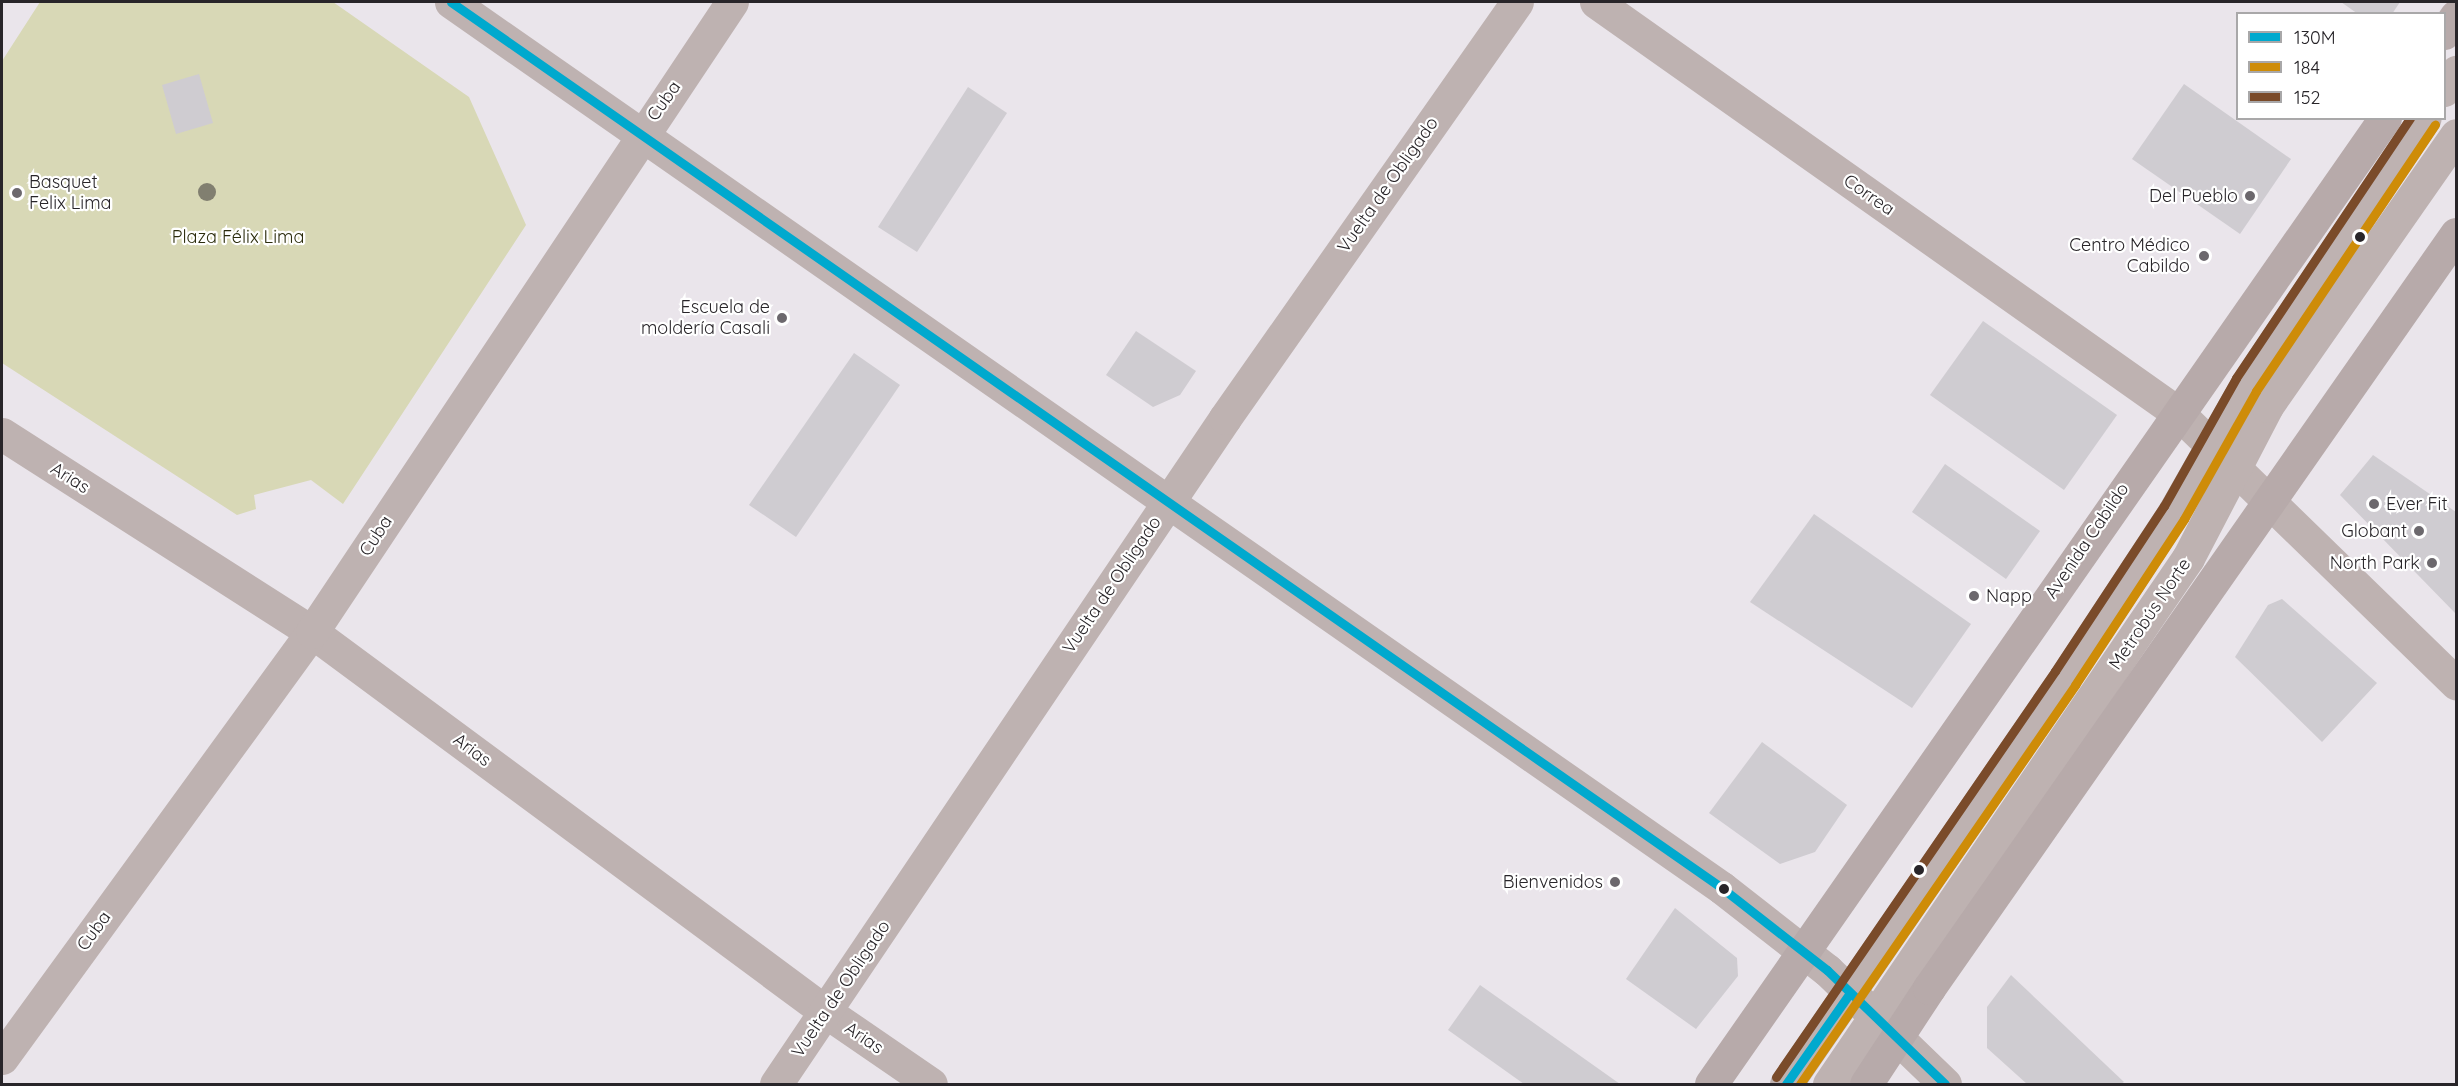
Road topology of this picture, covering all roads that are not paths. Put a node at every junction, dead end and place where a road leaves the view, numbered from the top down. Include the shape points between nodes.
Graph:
1 (451, 2) edge
2 (732, 2) edge
3 (1517, 2) edge
4 (1596, 2) edge
5 (2457, 16) edge
6 (2446, 32) edge
7 (2457, 72) edge
8 (2446, 88) edge
9 (2384, 120) edge
10 (2425, 120) edge
11 (642, 133) junction
12 (2457, 135) edge
13 (2457, 234) edge
14 (2178, 413) junction
15 (2, 434) edge
16 (2213, 445) junction
17 (2236, 469) junction
18 (2269, 503) junction
19 (1167, 504) junction
20 (312, 632) junction
21 (2457, 683) edge
22 (1805, 951) junction
23 (1850, 993) junction
24 (826, 1012) junction
25 (1887, 1028) junction
26 (2, 1058) edge
27 (776, 1084) edge
28 (931, 1084) edge
29 (1711, 1084) edge
30 (1786, 1084) edge
31 (1829, 1084) edge
32 (1866, 1084) edge
33 (1945, 1084) edge

1 - 11 street
2 - 11 street, Cuba
3 - 19 street, Vuelta de Obligado
4 - 14 street, Correa
5 - 6 main road
7 - 8 street
9 - 14 main road, Avenida Cabildo
10 - 16 street, Metrobús Norte via 2246,385
11 - 19 street
11 - 20 street, Cuba
12 - 17 street, Metrobús Norte via 2266,406
13 - 18 main road
14 - 16 street, Correa
14 - 22 main road, Avenida Cabildo
15 - 20 street, Arias
16 - 17 street, Correa
16 - 23 street, Metrobús Norte via 2174,512
17 - 18 street, Correa
17 - 25 street, Metrobús Norte via 2187,558
18 - 21 street, Correa
18 - 25 main road
19 - 22 street via 1722,888
19 - 24 street, Vuelta de Obligado
20 - 24 street, Arias
20 - 26 street, Cuba
22 - 23 street
22 - 29 main road, Avenida Cabildo
23 - 25 street
23 - 30 street, Metrobús Norte
24 - 27 street, Vuelta de Obligado
24 - 28 street, Arias
25 - 31 street, Metrobús Norte
25 - 32 main road
25 - 33 street

